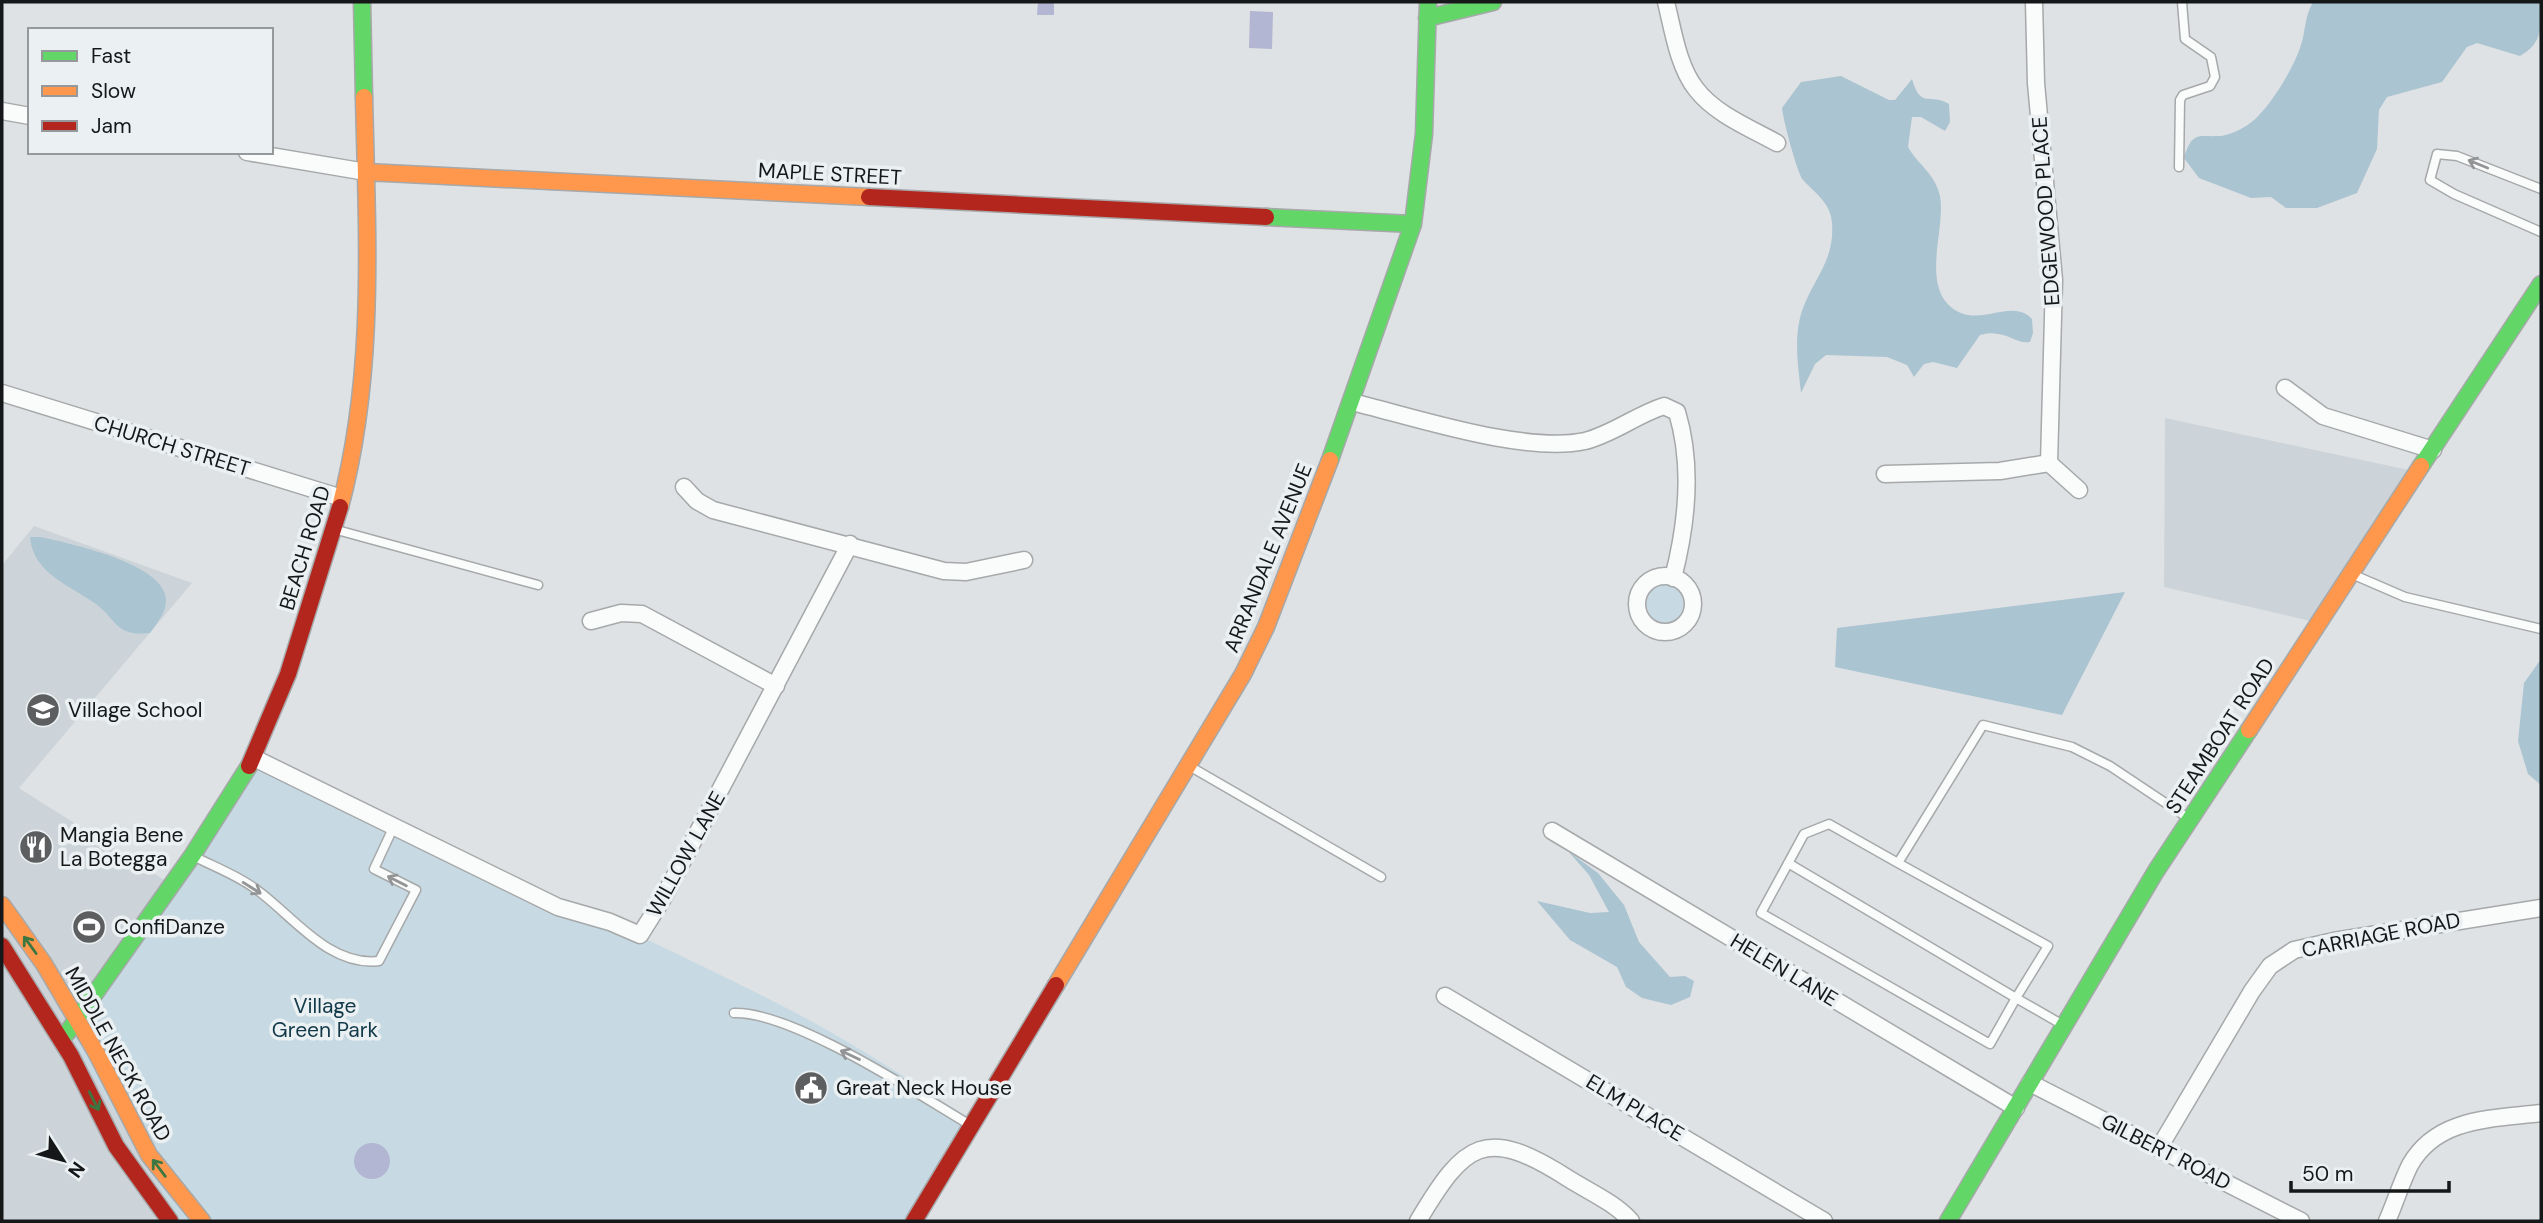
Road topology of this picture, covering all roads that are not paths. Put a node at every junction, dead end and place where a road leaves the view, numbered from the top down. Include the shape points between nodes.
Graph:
1 (362, 2) edge
2 (1493, 2) edge
3 (1666, 2) edge
4 (2034, 2) edge
5 (2182, 2) edge
6 (1428, 10) edge
7 (2, 111) edge
8 (28, 116) edge
9 (1777, 143) dead end
10 (259, 154) edge
11 (2179, 167) dead end
12 (366, 172) junction
13 (2541, 189) edge
14 (1413, 224) junction
15 (2541, 232) edge
16 (2541, 284) edge
17 (2536, 302) edge
18 (2286, 388) dead end
19 (2, 393) edge
20 (1352, 402) junction
21 (2433, 450) junction
22 (2049, 463) junction
23 (1885, 474) dead end
24 (684, 487) dead end
25 (2079, 490) dead end
26 (342, 498) junction
27 (334, 529) junction
28 (850, 544) junction
29 (1024, 560) dead end
30 (2351, 574) junction
31 (1673, 578) dead end
32 (538, 585) dead end
33 (591, 621) dead end
34 (2541, 629) edge
35 (776, 686) junction
36 (254, 758) junction
37 (1189, 765) junction
38 (2190, 820) junction
39 (394, 826) junction
40 (1552, 831) dead end
41 (192, 856) junction
42 (1788, 863) junction
43 (1898, 863) junction
44 (1381, 877) dead end
45 (2, 905) edge
46 (2541, 908) edge
47 (2, 946) edge
48 (1445, 996) dead end
49 (2016, 998) junction
50 (734, 1013) dead end
51 (76, 1020) junction
52 (2064, 1026) junction
53 (62, 1040) junction
54 (2030, 1083) junction
55 (2016, 1108) junction
56 (2541, 1113) edge
57 (972, 1126) junction
58 (2158, 1148) junction
59 (170, 1221) edge
60 (202, 1221) edge
61 (915, 1221) edge
62 (1418, 1221) edge
63 (1631, 1221) edge
64 (1824, 1221) edge
65 (1948, 1221) edge
66 (2301, 1221) edge
67 (2387, 1221) edge

1 - 12 street, BEACH ROAD
2 - 6 street
3 - 9 street via 1679,54 1695,89 1718,109
4 - 22 street, EDGEWOOD PLACE via 2036,83 2054,280
5 - 11 lane via 2185,39 2211,57 2215,77 2210,86 2180,100
6 - 14 street, ARRANDALE AVENUE via 1424,134
7 - 8 street
10 - 12 street, MAPLE STREET
12 - 14 street, MAPLE STREET
12 - 26 street, BEACH ROAD via 363,391
13 -> 15 lane via 2457,156 2437,155 2430,180
14 - 20 street, ARRANDALE AVENUE
16 - 17 street, STEAMBOAT ROAD
17 - 21 street, STEAMBOAT ROAD
18 - 21 street via 2323,416
19 - 26 street, CHURCH STREET
20 - 31 street via 1547,445 1605,435 1664,406 1677,412 1684,436 1686,512
20 - 37 street, ARRANDALE AVENUE via 1266,627
21 - 30 street, STEAMBOAT ROAD
22 - 23 street via 2000,471
22 - 25 street
24 - 28 street via 713,510
26 - 27 street, BEACH ROAD
27 - 32 lane
27 - 36 street, BEACH ROAD via 288,674
28 - 29 street via 944,571 966,572
28 - 35 street, WILLOW LANE
30 - 34 lane via 2405,597
30 - 38 street, STEAMBOAT ROAD
33 - 35 street via 621,613 642,614
35 - 39 street, WILLOW LANE via 640,935 558,907
36 - 39 street, WILLOW LANE
36 - 41 street, BEACH ROAD
37 - 44 lane
37 - 57 street, ARRANDALE AVENUE
38 - 43 lane via 2110,766 2072,747 1983,725
38 - 52 street, STEAMBOAT ROAD
41 -> 39 lane via 256,888 341,956 368,963 379,961 415,890 374,869
40 - 55 street, HELEN LANE
41 - 51 street, BEACH ROAD
42 - 43 lane via 1804,834 1829,824
42 - 49 lane
42 - 49 lane via 1762,913 1990,1044
43 - 49 lane via 2048,946
51 -> 45 street, MIDDLE NECK ROAD
46 - 58 street, CARRIAGE ROAD via 2294,950 2270,966 2252,991
47 - 53 street, MIDDLE NECK ROAD
48 - 64 street, ELM PLACE
49 - 52 lane
57 -> 50 lane via 863,1061 777,1021
51 - 53 street, BEACH ROAD
60 -> 51 street, MIDDLE NECK ROAD via 149,1154
52 - 54 street, STEAMBOAT ROAD
53 -> 59 street, MIDDLE NECK ROAD via 116,1146
54 - 55 street, STEAMBOAT ROAD
54 - 58 street, GILBERT ROAD
55 - 65 street, STEAMBOAT ROAD
56 - 67 street via 2460,1124 2433,1137 2411,1164
57 - 61 street, ARRANDALE AVENUE
58 - 66 street, GILBERT ROAD
62 - 63 street via 1455,1164 1482,1149 1510,1147 1563,1175

